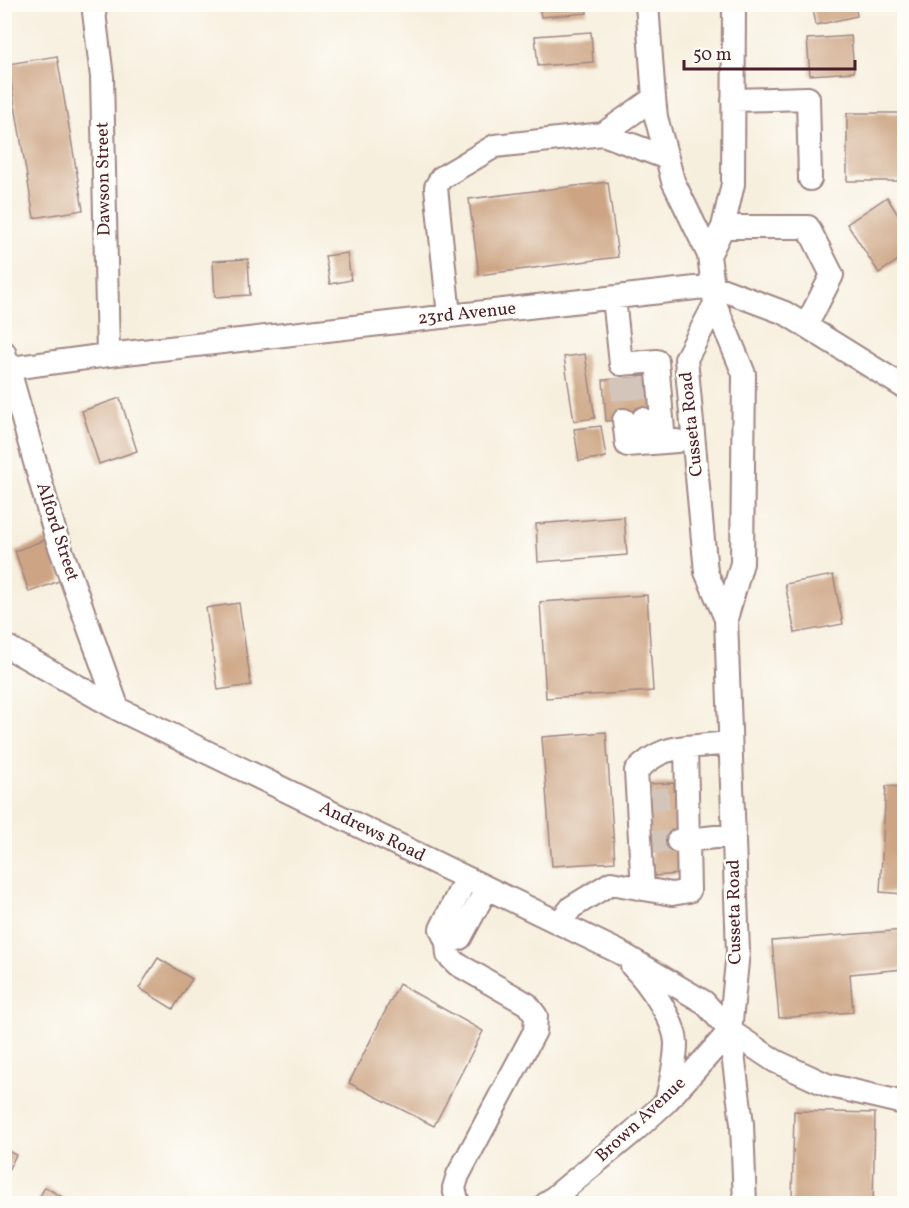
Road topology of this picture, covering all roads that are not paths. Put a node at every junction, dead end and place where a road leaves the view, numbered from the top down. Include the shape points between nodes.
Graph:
1 (93, 4) edge
2 (647, 4) edge
3 (734, 4) edge
4 (654, 98) junction
5 (733, 100) junction
6 (603, 134) junction
7 (667, 158) junction
8 (810, 179) dead end
9 (723, 227) junction
10 (709, 255) junction
11 (714, 295) junction
12 (614, 298) junction
13 (449, 316) junction
14 (806, 326) junction
15 (108, 355) junction
16 (6, 364) edge
17 (904, 387) edge
18 (634, 419) tunnel mouth
19 (693, 439) junction
20 (655, 442) junction
21 (726, 619) junction
22 (4, 645) edge
23 (118, 709) junction
24 (730, 743) junction
25 (686, 747) junction
26 (734, 835) junction
27 (683, 841) junction
28 (466, 878) junction
29 (487, 888) junction
30 (643, 889) junction
31 (559, 923) junction
32 (447, 943) junction
33 (619, 952) junction
34 (730, 1031) junction
35 (666, 1102) junction
36 (904, 1103) edge
37 (458, 1203) edge
38 (546, 1203) edge
39 (745, 1203) edge

1 - 15 street, Dawson Street via 102,77
2 - 4 street, Cusseta Road
3 - 5 street
4 - 6 street
4 - 7 street, Cusseta Road
5 - 8 street via 808,98
5 - 9 street via 733,184
6 - 7 street
6 - 13 street via 495,146 441,178 436,187
7 - 10 street, Cusseta Road via 673,181
9 - 10 street
9 - 14 street via 808,227 832,275
10 - 11 street, Cusseta Road
11 - 12 street, 23rd Avenue
11 - 14 street, 23rd Avenue via 785,313
11 - 19 street, Cusseta Road via 686,359
11 - 21 street, Cusseta Road via 744,374 742,564
12 - 13 street, 23rd Avenue
12 - 20 street via 631,370 657,361
13 - 15 street, 23rd Avenue
14 - 17 street, 23rd Avenue
15 - 16 street, 23rd Avenue
16 - 23 street, Alford Street via 55,533
18 - 20 street via 627,445
19 - 20 street
19 - 21 street, Cusseta Road via 706,572
21 - 24 street, Cusseta Road
22 - 23 street, Andrews Road
23 - 28 street, Andrews Road
24 - 25 street
24 - 26 street, Cusseta Road
25 - 27 street via 681,798
25 - 30 street via 652,757 636,771 643,801
26 - 27 street
26 - 34 street, Cusseta Road via 738,952
27 - 30 street via 689,891 672,894
28 - 29 street, Andrews Road
28 - 32 street via 441,929
29 - 31 street, Andrews Road
29 - 32 street via 460,938
30 - 31 street via 611,883 572,907
31 - 33 street, Andrews Road
32 - 37 street via 448,955 457,964 527,1004 536,1016 535,1031 459,1175 454,1188
33 - 34 street, Andrews Road via 704,1002
33 - 35 street via 658,998 676,1040
34 - 35 street, Brown Avenue
34 - 36 street, Andrews Road via 775,1061 827,1085
34 - 39 street, Cusseta Road via 742,1124
35 - 38 street, Brown Avenue

